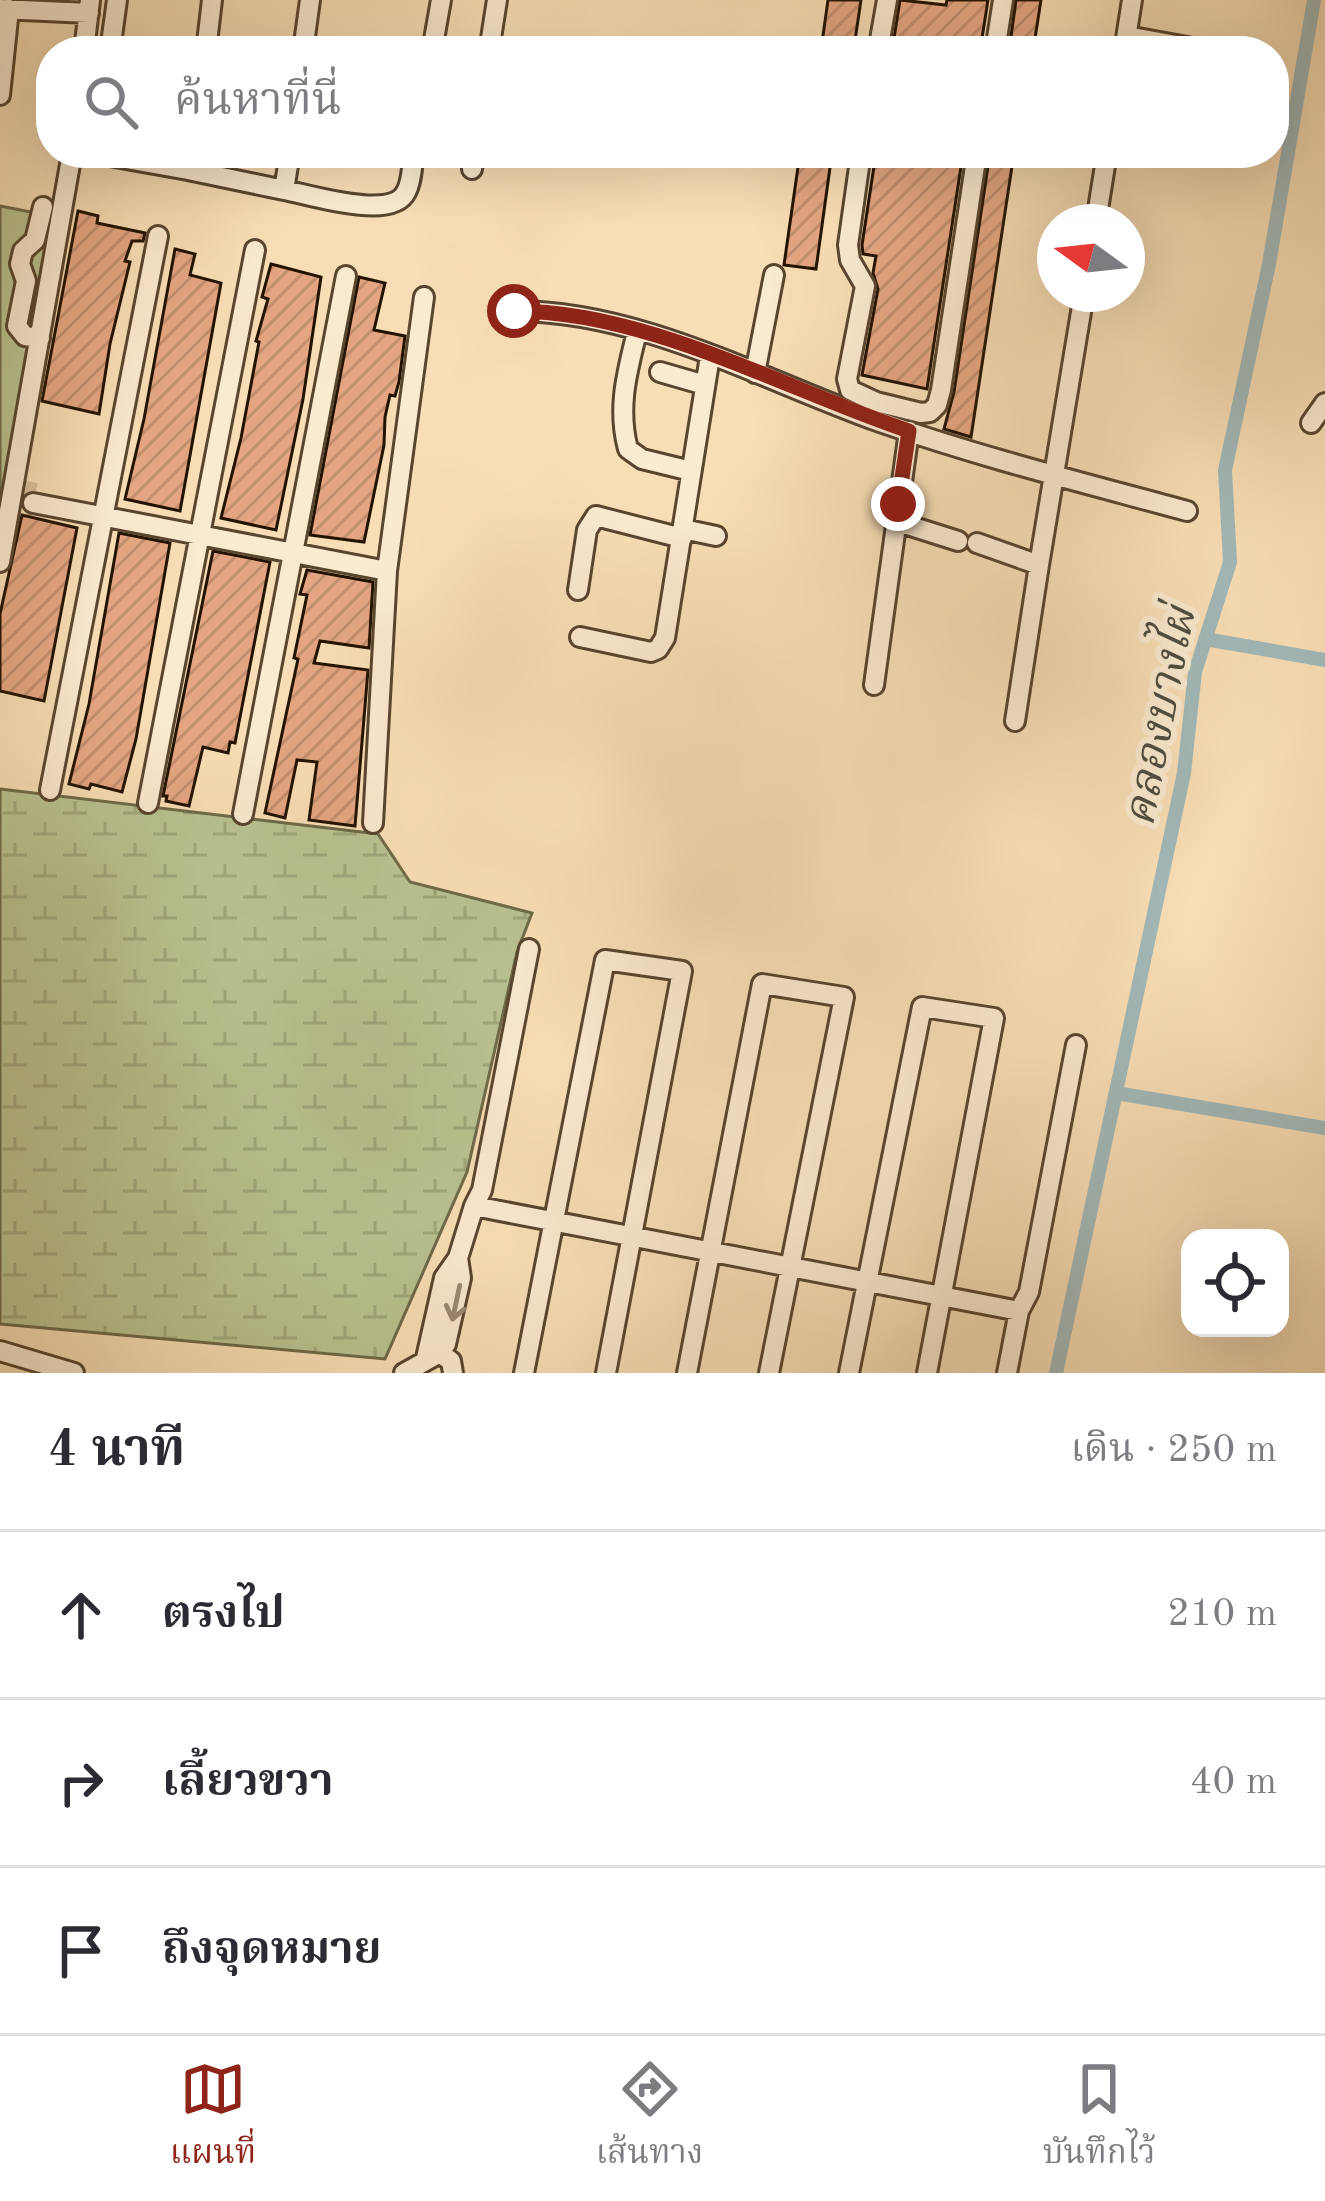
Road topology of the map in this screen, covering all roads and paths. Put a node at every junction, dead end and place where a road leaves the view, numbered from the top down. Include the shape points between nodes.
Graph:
1 (117, 0) edge
2 (212, 0) edge
3 (310, 0) edge
4 (441, 0) edge
5 (496, 0) edge
6 (887, 0) edge
7 (1003, 0) edge
8 (1132, 0) edge
9 (90, 7) edge
10 (4, 9) edge
11 (112, 36) edge
12 (208, 36) edge
13 (305, 36) edge
14 (435, 36) edge
15 (491, 36) edge
16 (881, 36) edge
17 (997, 36) edge
18 (1126, 36) edge
19 (0, 95) edge
20 (69, 168) edge
21 (209, 168) edge
22 (288, 168) edge
23 (411, 168) edge
24 (858, 168) edge
25 (975, 168) edge
26 (1105, 168) edge
27 (284, 190) junction
28 (1099, 204) edge
29 (43, 207) dead end
30 (158, 236) dead end
31 (255, 250) dead end
32 (774, 274) dead end
33 (346, 276) dead end
34 (424, 297) dead end
35 (514, 311) dead end
36 (1081, 312) edge
37 (637, 332) junction
38 (40, 338) junction
39 (710, 356) junction
40 (660, 372) dead end
41 (755, 373) junction
42 (705, 385) junction
43 (1325, 403) edge
44 (1311, 423) dead end
45 (909, 431) junction
46 (691, 471) junction
47 (1053, 476) junction
48 (23, 495) junction
49 (106, 511) junction
50 (1187, 511) dead end
51 (895, 521) junction
52 (201, 530) junction
53 (682, 533) junction
54 (716, 536) dead end
55 (294, 548) junction
56 (0, 562) edge
57 (1039, 565) junction
58 (388, 567) junction
59 (578, 590) dead end
60 (580, 638) dead end
61 (874, 686) dead end
62 (1015, 721) dead end
63 (50, 790) dead end
64 (148, 803) dead end
65 (243, 814) dead end
66 (373, 823) dead end
67 (529, 949) dead end
68 (1076, 1045) dead end
69 (474, 1206) junction
70 (555, 1222) junction
71 (632, 1238) junction
72 (711, 1253) junction
73 (790, 1268) junction
74 (868, 1284) junction
75 (941, 1297) junction
76 (1019, 1312) junction
77 (0, 1351) edge
78 (431, 1352) junction
79 (74, 1373) edge
80 (406, 1373) edge
81 (453, 1373) edge
82 (524, 1373) edge
83 (606, 1373) edge
84 (687, 1373) edge
85 (769, 1373) edge
86 (849, 1373) edge
87 (927, 1373) edge
88 (1007, 1373) edge

1 - 11 street
2 - 12 street
3 - 13 street
4 - 14 street
5 - 15 street
6 - 16 street
7 - 17 street
8 - 18 street
9 - 10 street
10 - 19 street
20 - 38 street
21 - 27 street
22 - 27 street
23 - 27 street via 406,193 380,208
24 - 25 street via 848,245 865,286 847,379 859,396 921,413 937,405
26 - 28 street
29 - 38 street via 20,264 26,281 17,326
30 - 49 street
31 - 52 street
32 - 41 street
33 - 55 street
34 - 58 street
35 - 37 street
36 - 47 street
37 - 39 street
37 - 46 street via 623,387 628,449
38 - 48 street
39 - 41 street
39 - 42 street
40 - 42 street
41 - 45 street
42 - 46 street
43 - 44 street
45 - 47 street
45 - 51 street
46 - 53 street
47 - 50 street
47 - 57 street
48 - 49 street
48 - 56 street
49 - 52 street
49 - 63 street
51 - 57 street
51 - 61 street
52 - 55 street
52 - 64 street
53 - 54 street
53 - 59 street via 596,516
53 - 60 street via 658,649
55 - 58 street
55 - 65 street
57 - 62 street
58 - 66 street
67 - 69 street
68 - 76 street
69 - 70 street
69 - 78 street via 444,1278
70 - 71 street
70 - 71 street via 605,960 682,971
70 - 82 street
71 - 72 street
71 - 83 street
72 - 73 street
72 - 73 street via 762,984 844,998
72 - 84 street
73 - 74 street
73 - 85 street
74 - 75 street
74 - 75 street via 922,1007 994,1018
74 - 86 street
75 - 76 street
75 - 87 street
76 - 88 street
77 - 79 street
78 - 80 street
78 - 81 street via 451,1361

